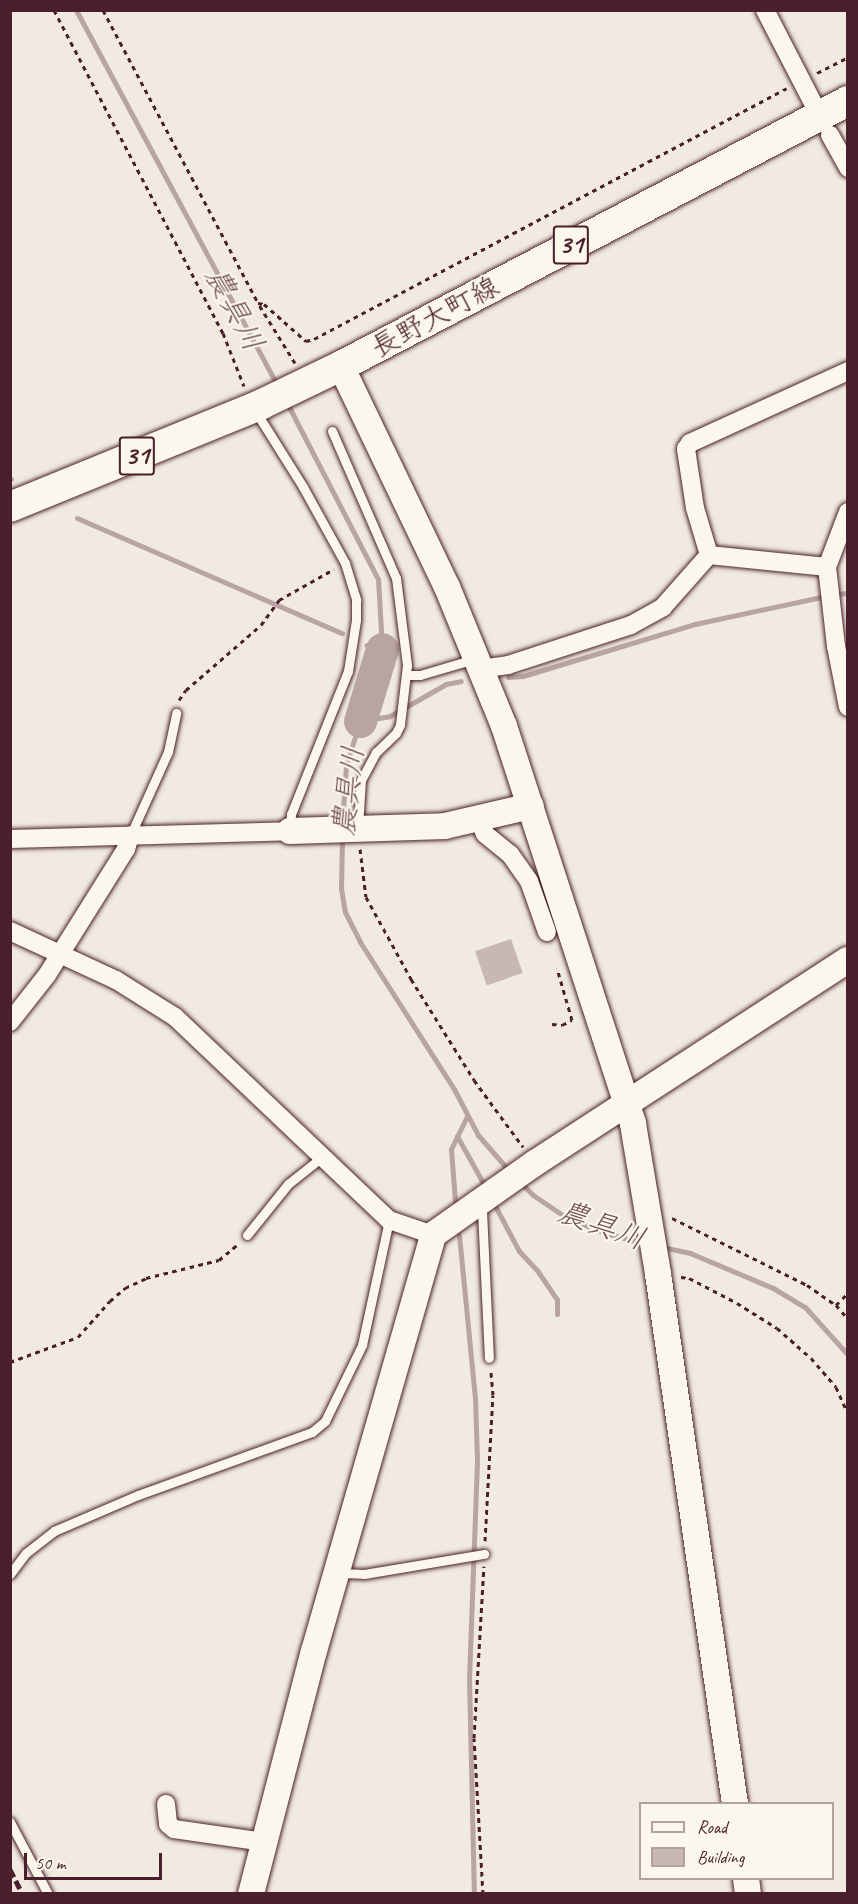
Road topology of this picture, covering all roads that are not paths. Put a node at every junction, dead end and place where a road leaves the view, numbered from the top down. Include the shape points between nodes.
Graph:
1 (765, 10) edge
2 (848, 101) edge
3 (813, 103) dead end
4 (830, 135) dead end
5 (848, 168) edge
6 (341, 366) junction
7 (848, 371) edge
8 (258, 406) junction
9 (332, 430) dead end
10 (10, 507) edge
11 (848, 512) edge
12 (709, 555) junction
13 (827, 567) junction
14 (478, 664) junction
15 (406, 675) junction
16 (848, 707) edge
17 (176, 713) road end
18 (531, 806) junction
19 (479, 820) junction
20 (354, 830) junction
21 (296, 831) junction
22 (130, 836) junction
23 (10, 839) edge
24 (10, 931) edge
25 (547, 932) dead end
26 (59, 953) junction
27 (848, 960) edge
28 (10, 1022) edge
29 (627, 1102) junction
30 (322, 1157) junction
31 (481, 1201) junction
32 (389, 1220) junction
33 (247, 1235) road end
34 (433, 1235) junction
35 (489, 1358) road end
36 (483, 1554) road end
37 (336, 1573) junction
38 (10, 1574) edge
39 (735, 1802) edge
40 (166, 1804) dead end
41 (10, 1822) edge
42 (264, 1842) junction
43 (48, 1893) edge
44 (251, 1893) edge

1 - 3 street
2 - 6 main road, 長野大町線 / 31
4 - 5 street
6 - 8 main road, 長野大町線 / 31
6 - 14 street via 447,586
7 - 12 street via 690,443 686,455
8 - 10 main road, 長野大町線 / 31
8 - 21 lane via 265,430 303,487 345,563 356,600 348,671 291,814
9 - 15 lane via 396,578
11 - 13 street
12 - 13 street
12 - 14 street via 663,607 631,625 508,665
13 - 16 street
14 - 15 lane
14 - 18 street
15 - 20 lane via 400,725 376,752 361,780
17 - 22 lane via 168,752
18 - 19 street
18 - 29 street
19 - 20 street via 428,828
19 - 25 street via 485,834 510,854 529,881
20 - 21 street
21 - 22 street
22 - 23 street
22 - 26 street via 126,849
24 - 26 street
26 - 28 street via 33,996
26 - 30 street via 116,980 175,1017
27 - 29 street
29 - 31 street
29 - 39 street via 642,1166
30 - 32 street
30 - 33 lane via 288,1184
31 - 34 street
31 - 35 lane
32 - 34 street
32 - 38 lane via 362,1345 325,1420 312,1432 138,1495 54,1531 26,1553
34 - 37 street
36 - 37 lane via 364,1574
37 - 42 street
40 - 42 street via 168,1824 174,1829
41 - 43 lane
42 - 44 street

